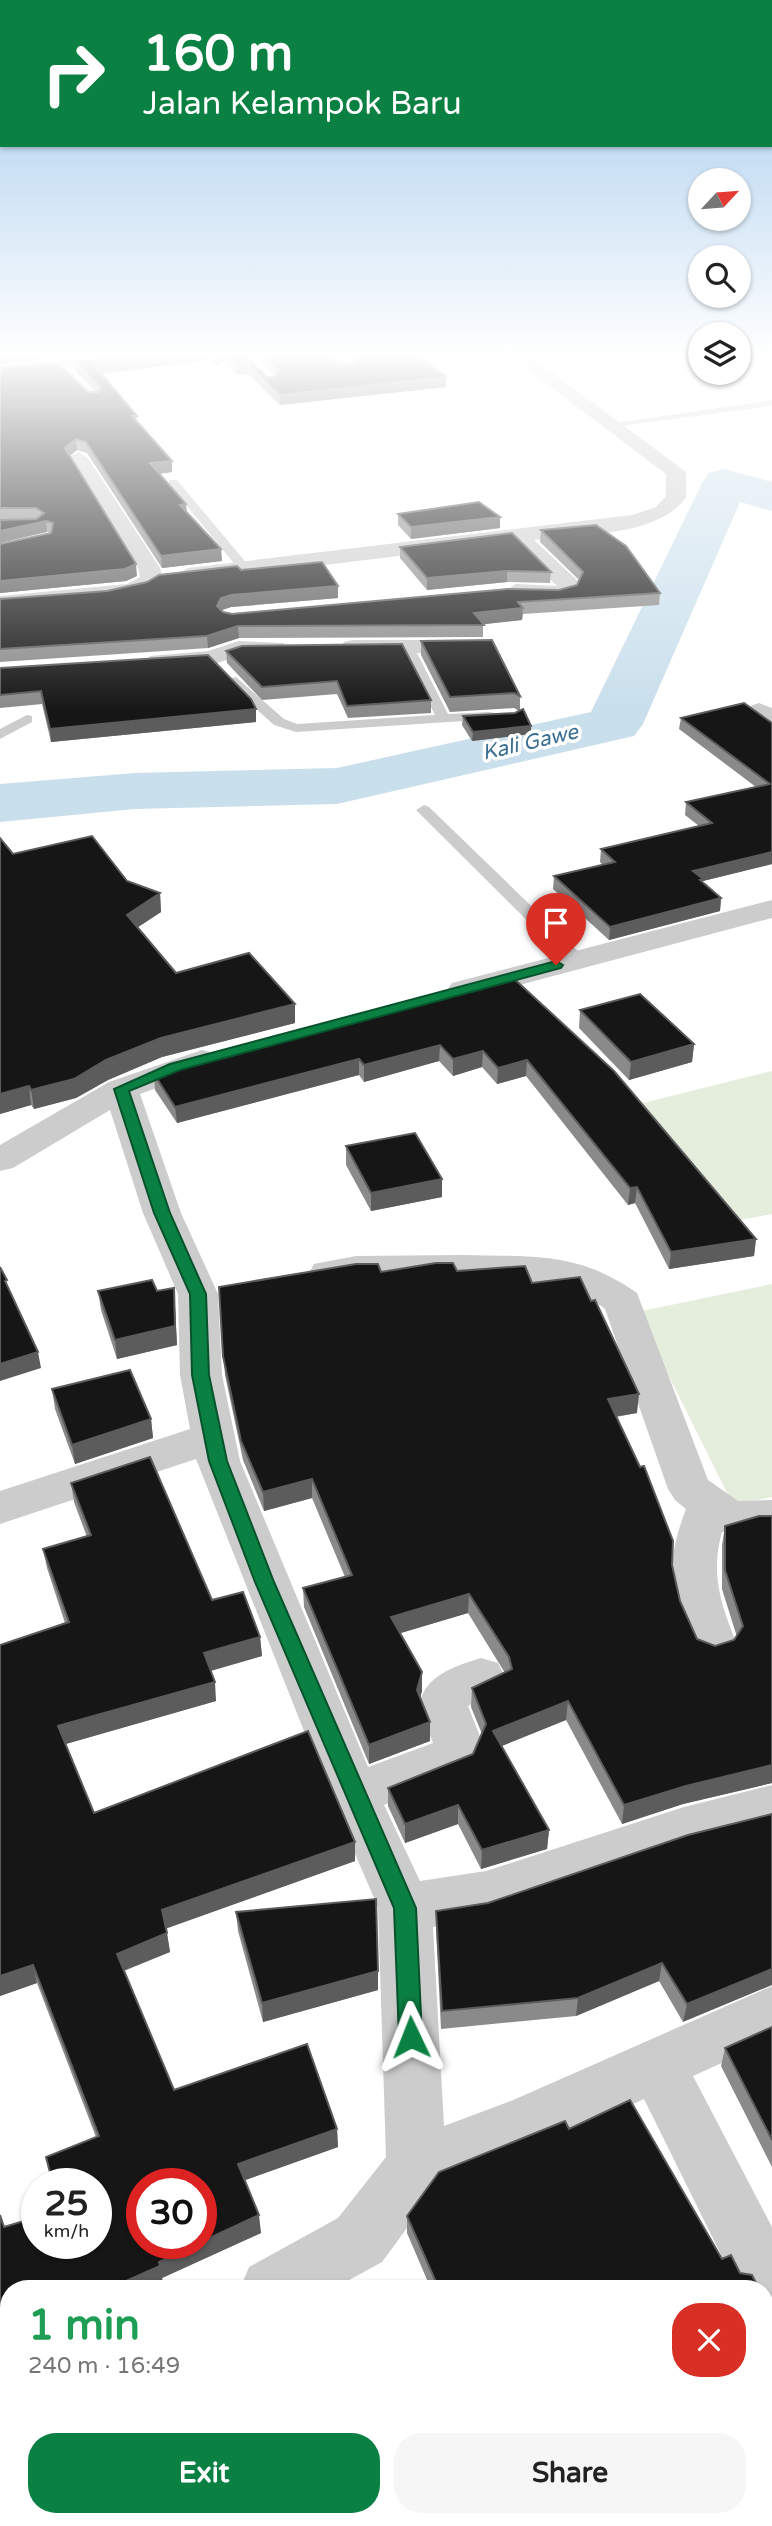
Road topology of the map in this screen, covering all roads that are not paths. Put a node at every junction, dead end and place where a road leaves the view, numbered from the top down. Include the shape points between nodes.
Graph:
1 (88, 474) edge
2 (676, 474) edge
3 (173, 482) dead end
4 (517, 536) junction
5 (245, 569) junction
6 (211, 573) junction
7 (152, 579) junction
8 (493, 593) edge
9 (222, 595) edge
10 (0, 603) edge
11 (407, 647) junction
12 (484, 647) edge
13 (295, 648) edge
14 (323, 648) edge
15 (211, 658) junction
16 (132, 663) edge
17 (502, 715) edge
18 (27, 719) dead end
19 (444, 720) junction
20 (0, 735) edge
21 (424, 810) dead end
22 (772, 909) edge
23 (578, 960) junction
24 (432, 998) edge
25 (229, 1053) edge
26 (121, 1089) junction
27 (0, 1160) edge
28 (290, 1279) edge
29 (213, 1437) junction
30 (710, 1503) junction
31 (0, 1508) edge
32 (772, 1516) edge
33 (713, 1644) edge
34 (481, 1677) dead end
35 (354, 1794) junction
36 (772, 1807) edge
37 (405, 1908) junction
38 (772, 2012) edge
39 (657, 2066) junction
40 (416, 2166) junction
41 (287, 2280) edge
42 (766, 2280) edge

1 - 7 street
2 - 4 street via 676,497 663,511 635,521
3 - 5 lane
4 - 5 street
4 - 8 street via 569,584 567,590
5 - 6 street
6 - 7 street
6 - 9 street
7 - 10 street via 127,591
11 - 12 street
11 - 14 street
11 - 19 lane
13 - 15 street via 237,637
15 - 16 street
15 - 19 lane via 258,706 288,726
17 - 19 lane
18 - 20 lane
21 - 23 lane
22 - 23 street
23 - 24 street via 523,987
25 - 26 street via 175,1067
26 - 27 street
26 - 29 street via 162,1213 218,1290 201,1375
28 - 30 street via 356,1268 463,1267 565,1271 596,1283 623,1302 690,1489
29 - 31 street
29 - 35 street via 255,1558
30 - 32 street via 730,1518
30 - 33 street via 691,1558 691,1580
34 - 35 street via 445,1696 443,1714 458,1744 452,1757
35 - 37 street
36 - 37 street via 684,1829 486,1895
37 - 40 street
38 - 39 street
39 - 40 street
39 - 42 street
40 - 41 street via 360,2240

